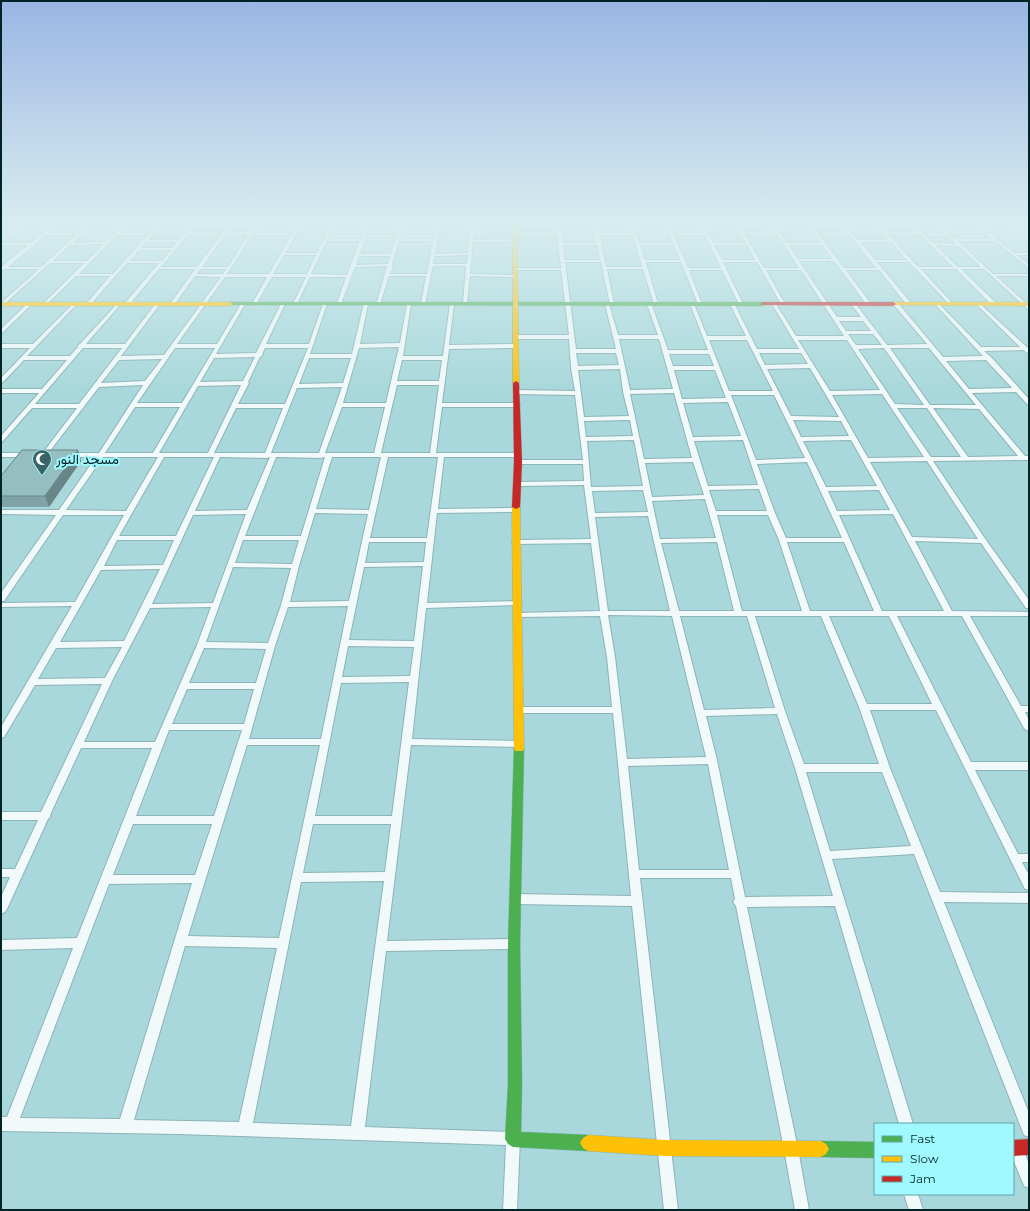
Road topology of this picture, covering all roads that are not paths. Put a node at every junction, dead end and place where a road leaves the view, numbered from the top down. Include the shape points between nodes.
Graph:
1 (30, 279) edge
2 (71, 279) edge
3 (111, 279) edge
4 (149, 279) edge
5 (191, 279) edge
6 (221, 279) edge
7 (269, 279) edge
8 (308, 279) edge
9 (349, 279) edge
10 (387, 279) edge
11 (428, 279) edge
12 (468, 279) edge
13 (515, 279) edge
14 (566, 279) edge
15 (606, 279) edge
16 (647, 279) edge
17 (689, 279) edge
18 (727, 279) edge
19 (768, 279) edge
20 (808, 279) edge
21 (849, 279) edge
22 (887, 279) edge
23 (927, 279) edge
24 (969, 279) edge
25 (997, 279) edge
26 (2, 304) edge
27 (30, 304) junction
28 (46, 304) junction
29 (74, 304) junction
30 (88, 304) junction
31 (118, 304) junction
32 (127, 304) junction
33 (158, 304) junction
34 (172, 304) junction
35 (203, 304) junction
36 (243, 304) junction
37 (254, 304) junction
38 (283, 304) junction
39 (294, 304) junction
40 (325, 304) junction
41 (339, 304) junction
42 (366, 304) junction
43 (378, 304) junction
44 (409, 304) junction
45 (423, 304) junction
46 (452, 304) junction
47 (465, 304) junction
48 (514, 304) junction
49 (567, 304) junction
50 (610, 304) junction
51 (653, 304) junction
52 (696, 304) junction
53 (736, 304) junction
54 (779, 304) junction
55 (824, 304) junction
56 (853, 304) junction
57 (869, 304) junction
58 (896, 304) junction
59 (909, 304) junction
60 (938, 304) junction
61 (950, 304) junction
62 (979, 304) junction
63 (994, 304) junction
64 (1027, 306) edge
65 (835, 319) junction
66 (865, 319) junction
67 (1, 332) edge
68 (875, 332) junction
69 (846, 335) junction
70 (571, 337) junction
71 (616, 337) junction
72 (661, 337) junction
73 (706, 338) junction
74 (748, 338) junction
75 (796, 338) junction
76 (516, 342) junction
77 (402, 345) junction
78 (1, 346) edge
79 (34, 346) junction
80 (80, 346) junction
81 (126, 346) junction
82 (173, 346) junction
83 (217, 346) junction
84 (264, 346) junction
85 (311, 346) junction
86 (357, 346) junction
87 (931, 346) junction
88 (448, 347) junction
89 (854, 347) junction
90 (888, 349) junction
91 (981, 349) junction
92 (1027, 350) edge
93 (573, 351) junction
94 (618, 351) junction
95 (755, 351) junction
96 (803, 351) junction
97 (666, 352) junction
98 (711, 352) junction
99 (936, 352) junction
100 (212, 356) junction
101 (260, 356) junction
102 (307, 356) junction
103 (354, 356) junction
104 (165, 357) junction
105 (22, 358) junction
106 (70, 358) junction
107 (118, 358) junction
108 (400, 358) junction
109 (446, 358) junction
110 (989, 358) junction
111 (942, 359) junction
112 (811, 366) junction
113 (621, 367) junction
114 (764, 367) junction
115 (574, 368) junction
116 (670, 368) junction
117 (717, 368) junction
118 (1, 381) edge
119 (147, 383) junction
120 (246, 383) junction
121 (394, 383) junction
122 (442, 383) junction
123 (97, 384) junction
124 (196, 384) junction
125 (346, 385) junction
126 (294, 386) junction
127 (1017, 390) junction
128 (42, 391) junction
129 (676, 391) junction
130 (968, 391) junction
131 (1, 392) edge
132 (517, 392) junction
133 (626, 392) junction
134 (885, 392) junction
135 (578, 393) junction
136 (727, 393) junction
137 (776, 393) junction
138 (828, 393) junction
139 (730, 400) junction
140 (679, 401) junction
141 (1029, 403) edge
142 (133, 405) junction
143 (183, 405) junction
144 (340, 405) junction
145 (389, 405) junction
146 (440, 405) junction
147 (517, 405) junction
148 (29, 406) junction
149 (80, 406) junction
150 (235, 406) junction
151 (286, 406) junction
152 (894, 406) junction
153 (929, 407) junction
154 (980, 407) junction
155 (632, 418) junction
156 (790, 418) junction
157 (580, 419) junction
158 (841, 419) junction
159 (636, 438) junction
160 (745, 438) junction
161 (799, 438) junction
162 (852, 438) junction
163 (583, 439) junction
164 (690, 439) junction
165 (1, 440) edge
166 (1, 455) edge
167 (24, 455) junction
168 (65, 455) edge
169 (100, 455) junction
170 (159, 455) junction
171 (214, 455) junction
172 (325, 455) junction
173 (381, 455) junction
174 (437, 455) junction
175 (270, 456) junction
176 (518, 458) junction
177 (1026, 458) edge
178 (930, 459) junction
179 (966, 459) junction
180 (696, 460) junction
181 (810, 460) junction
182 (865, 460) junction
183 (19, 461) edge
184 (641, 461) junction
185 (586, 462) junction
186 (753, 462) junction
187 (517, 484) junction
188 (587, 486) junction
189 (761, 487) junction
190 (646, 488) junction
191 (705, 488) junction
192 (880, 488) junction
193 (824, 489) junction
194 (708, 497) junction
195 (648, 499) junction
196 (516, 510) junction
197 (313, 511) junction
198 (434, 511) junction
199 (1, 512) edge
200 (61, 512) junction
201 (190, 512) junction
202 (250, 512) junction
203 (372, 512) junction
204 (894, 512) junction
205 (128, 513) junction
206 (713, 513) junction
207 (771, 513) junction
208 (835, 513) junction
209 (651, 514) junction
210 (592, 515) junction
211 (114, 538) junction
212 (178, 538) junction
213 (241, 538) junction
214 (304, 538) junction
215 (910, 539) junction
216 (366, 540) junction
217 (430, 540) junction
218 (720, 540) junction
219 (783, 540) junction
220 (846, 540) junction
221 (595, 541) junction
222 (657, 541) junction
223 (983, 541) junction
224 (516, 542) junction
225 (426, 564) junction
226 (231, 565) junction
227 (360, 565) junction
228 (295, 566) junction
229 (164, 567) junction
230 (99, 568) junction
231 (1, 600) edge
232 (77, 604) junction
233 (352, 604) junction
234 (518, 604) junction
235 (1, 605) edge
236 (215, 605) junction
237 (285, 605) junction
238 (147, 606) junction
239 (422, 606) junction
240 (1029, 606) edge
241 (604, 613) junction
242 (674, 613) junction
243 (745, 613) junction
244 (879, 613) junction
245 (892, 613) junction
246 (949, 613) junction
247 (964, 613) junction
248 (807, 614) junction
249 (824, 614) junction
250 (1029, 614) edge
251 (518, 615) junction
252 (345, 643) junction
253 (127, 644) junction
254 (418, 644) junction
255 (54, 645) junction
256 (200, 645) junction
257 (271, 646) junction
258 (413, 679) junction
259 (337, 680) junction
260 (108, 681) junction
261 (32, 682) junction
262 (183, 686) junction
263 (260, 686) junction
264 (939, 707) junction
265 (864, 708) junction
266 (1018, 709) junction
267 (1029, 709) edge
268 (519, 710) junction
269 (617, 710) junction
270 (780, 711) junction
271 (701, 713) junction
272 (166, 727) junction
273 (248, 727) junction
274 (1029, 728) edge
275 (1, 735) edge
276 (243, 742) junction
277 (325, 742) junction
278 (407, 742) junction
279 (519, 744) junction
280 (79, 745) junction
281 (158, 745) junction
282 (712, 760) junction
283 (623, 763) junction
284 (970, 766) junction
285 (1029, 766) edge
286 (800, 768) junction
287 (885, 768) junction
288 (1, 816) edge
289 (46, 816) junction
290 (130, 820) junction
291 (219, 820) junction
292 (309, 820) junction
293 (397, 820) junction
294 (918, 850) junction
295 (826, 855) junction
296 (1015, 858) junction
297 (1029, 858) edge
298 (1, 873) edge
299 (18, 873) junction
300 (635, 874) junction
301 (734, 874) junction
302 (390, 876) junction
303 (298, 878) junction
304 (199, 879) junction
305 (106, 880) junction
306 (1029, 886) edge
307 (936, 897) junction
308 (1029, 898) edge
309 (515, 899) junction
310 (638, 901) junction
311 (838, 901) junction
312 (739, 902) junction
313 (1, 909) edge
314 (181, 942) junction
315 (80, 943) junction
316 (283, 943) junction
317 (1, 944) edge
318 (514, 944) junction
319 (381, 946) junction
320 (906, 1123) edge
321 (6, 1124) edge
322 (124, 1126) junction
323 (245, 1128) junction
324 (1029, 1130) edge
325 (356, 1133) junction
326 (513, 1138) junction
327 (1019, 1147) edge
328 (665, 1148) junction
329 (791, 1149) junction
330 (874, 1150) edge
331 (1029, 1182) edge
332 (911, 1195) edge
333 (510, 1210) edge
334 (670, 1210) edge
335 (802, 1210) edge
336 (916, 1210) edge

1 - 26 street
2 - 28 street
3 - 30 street
4 - 32 street
5 - 34 street
6 - 35 street
7 - 37 street
8 - 39 street
9 - 41 street
10 - 43 street
11 - 45 street
12 - 47 street
13 - 48 street
14 - 49 street
15 - 50 street
16 - 51 street
17 - 52 street
18 - 53 street
19 - 54 street
20 - 55 street
21 - 57 street
22 - 59 street
23 - 61 street
24 - 63 street
25 - 64 street
26 - 27 street
27 - 28 street
27 - 67 street
28 - 29 street
29 - 30 street
29 - 79 street
30 - 31 street
31 - 32 street
31 - 80 street
32 - 33 street
33 - 34 street
33 - 81 street
34 - 35 street
35 - 36 street
35 - 82 street
36 - 37 street
36 - 83 street
37 - 38 street
38 - 39 street
38 - 84 street
39 - 40 street
40 - 41 street
40 - 85 street
41 - 42 street
42 - 43 street
42 - 86 street
43 - 44 street
44 - 45 street
44 - 77 street
45 - 46 street
46 - 47 street
46 - 88 street
47 - 48 street
48 - 49 street
48 - 76 street
49 - 50 street
49 - 70 street
50 - 51 street
50 - 71 street
51 - 52 street
51 - 72 street
52 - 53 street
52 - 73 street
53 - 54 street
53 - 74 street
54 - 55 street
54 - 75 street
55 - 56 street
55 - 65 street
56 - 57 street
56 - 66 street
57 - 58 street
58 - 59 street
58 - 87 street
59 - 60 street
60 - 61 street
60 - 91 street
61 - 62 street
62 - 63 street
62 - 92 street
63 - 64 street
65 - 66 street
65 - 69 street
66 - 68 street
68 - 69 street
68 - 90 street
69 - 75 street
69 - 89 street
70 - 76 street
70 - 93 street
71 - 72 street
71 - 94 street
72 - 97 street
73 - 74 street
73 - 98 street
74 - 95 street
75 - 96 street
76 - 88 street
76 - 132 street
77 - 86 street
77 - 108 street
78 - 79 street
79 - 105 street
80 - 81 street
80 - 106 street
81 - 107 street
82 - 83 street
82 - 104 street
83 - 100 street
84 - 85 street
84 - 101 street
85 - 102 street
86 - 103 street
87 - 90 street
87 - 99 street
88 - 109 street
89 - 90 street
89 - 134 street
90 - 99 street
90 - 153 street
91 - 92 street
91 - 110 street
93 - 94 street
93 - 115 street
94 - 113 street
95 - 96 street
95 - 114 street
96 - 112 street
97 - 98 street
97 - 116 street
98 - 117 street
99 - 111 street
100 - 101 street
100 - 124 street
101 - 120 street
102 - 103 street
102 - 126 street
103 - 125 street
104 - 107 street
104 - 119 street
105 - 106 street
105 - 118 street
106 - 128 street
107 - 123 street
108 - 109 street
108 - 121 street
109 - 122 street
110 - 111 street
110 - 127 street
111 - 130 street
112 - 114 street
112 - 138 street
113 - 115 street
113 - 133 street
114 - 137 street
115 - 135 street
116 - 117 street
116 - 129 street
117 - 136 street
119 - 123 street
119 - 142 street
120 - 124 street
120 - 150 street
121 - 122 street
121 - 145 street
122 - 146 street
123 - 149 street
124 - 143 street
125 - 126 street
125 - 144 street
126 - 151 street
127 - 130 street
127 - 141 street
128 - 131 street
128 - 148 street
129 - 133 street
129 - 140 street
130 - 154 street
132 - 135 street
132 - 147 street
133 - 155 street
134 - 138 street
134 - 152 street
135 - 157 street
136 - 137 street
136 - 139 street
137 - 156 street
138 - 158 street
139 - 140 street
139 - 160 street
140 - 164 street
142 - 143 street
142 - 169 street
143 - 170 street
144 - 145 street
144 - 172 street
145 - 173 street
146 - 147 street
146 - 174 street
147 - 176 street
148 - 149 street
148 - 165 street
149 - 167 street via 47,455
150 - 151 street
150 - 171 street
151 - 175 street
152 - 153 street
152 - 178 street
153 - 154 street
153 - 179 street
154 - 177 street
155 - 157 street
155 - 159 street
156 - 158 street
156 - 161 street
157 - 163 street
158 - 162 street
159 - 163 street
159 - 184 street
160 - 164 street
160 - 186 street
161 - 162 street
161 - 181 street
162 - 182 street
163 - 185 street
164 - 180 street
166 - 167 street
167 - 183 street
168 - 169 street
169 - 170 street
169 - 200 street
170 - 171 street
170 - 205 street
171 - 175 street
171 - 201 street
172 - 173 street
172 - 175 street
172 - 197 street
173 - 174 street
173 - 203 street
174 - 176 street
174 - 198 street
175 - 202 street
176 - 185 street
176 - 187 street
177 - 179 street
178 - 179 street
178 - 182 street
178 - 223 street
180 - 184 street
180 - 191 street
181 - 186 street
181 - 193 street
182 - 192 street
184 - 190 street
185 - 188 street
186 - 189 street
187 - 188 street
187 - 196 street
188 - 190 street
188 - 210 street
189 - 191 street
189 - 207 street
190 - 195 street
191 - 194 street
192 - 193 street
192 - 204 street
193 - 208 street
194 - 195 street
194 - 206 street
195 - 209 street
196 - 198 street
196 - 224 street
197 - 203 street
197 - 214 street
198 - 217 street
199 - 200 street
200 - 205 street
200 - 231 street
201 - 202 street
201 - 212 street
202 - 213 street
203 - 216 street
204 - 208 street
204 - 215 street
205 - 211 street
206 - 207 street
206 - 218 street
207 - 219 street
208 - 220 street
209 - 210 street
209 - 222 street
210 - 221 street
211 - 212 street
211 - 230 street
212 - 229 street
213 - 214 street
213 - 226 street
214 - 228 street
215 - 223 street
215 - 246 street
216 - 217 street
216 - 227 street
217 - 225 street
218 - 222 street
218 - 243 street
219 - 220 street
219 - 248 street
220 - 244 street
221 - 224 street
221 - 241 street
222 - 242 street
223 - 240 street
224 - 234 street
225 - 227 street
225 - 239 street
226 - 228 street
226 - 236 street
227 - 233 street
228 - 237 street
229 - 230 street
229 - 238 street
230 - 232 street
232 - 235 street
232 - 255 street
233 - 237 street
233 - 252 street
234 - 239 street
234 - 251 street
236 - 238 street
236 - 256 street
237 - 257 street
238 - 253 street
239 - 254 street
241 - 242 street
241 - 251 street
241 - 269 street
242 - 243 street
242 - 271 street
243 - 248 street
243 - 270 street
244 - 245 street
244 - 249 street
245 - 246 street
245 - 264 street
246 - 247 street
247 - 250 street
247 - 266 street
248 - 249 street
249 - 265 street
251 - 268 street
252 - 254 street
252 - 259 street
253 - 255 street
253 - 260 street
254 - 258 street
255 - 261 street
256 - 257 street
256 - 262 street
257 - 263 street
258 - 259 street
258 - 278 street
259 - 277 street
260 - 261 street
260 - 280 street
261 - 275 street
262 - 263 street
262 - 272 street
263 - 273 street
264 - 265 street
264 - 284 street
265 - 287 street
266 - 267 street
266 - 274 street
268 - 269 street
268 - 279 street
269 - 283 street
270 - 271 street
270 - 286 street
271 - 282 street
272 - 273 street
272 - 281 street
273 - 276 street
276 - 277 street
276 - 291 street
277 - 292 street
278 - 279 street
278 - 293 street
279 - 309 street
280 - 281 street
280 - 289 street
281 - 290 street
282 - 283 street
282 - 301 street
283 - 300 street
284 - 285 street
284 - 296 street
286 - 287 street
286 - 295 street
287 - 294 street
288 - 289 street
289 - 299 street
290 - 291 street
290 - 305 street
291 - 304 street
292 - 293 street
292 - 303 street
293 - 302 street
294 - 295 street
294 - 307 street
295 - 311 street
296 - 297 street
296 - 306 street
298 - 299 street
299 - 313 street
300 - 301 street
300 - 310 street
301 - 312 street
302 - 303 street
302 - 319 street
303 - 316 street
304 - 305 street
304 - 314 street
305 - 315 street
307 - 308 street
307 - 324 street
309 - 310 street
309 - 318 street
310 - 328 street
311 - 312 street
311 - 320 street
312 - 329 street
314 - 316 street
314 - 322 street
315 - 317 street
315 - 321 street
316 - 323 street
318 - 319 street
318 - 326 street
319 - 325 street
321 - 322 street
322 - 323 street
323 - 325 street
325 - 326 street
326 - 328 street
326 - 333 street
327 - 331 street
328 - 329 street
328 - 334 street
329 - 330 street
329 - 335 street
332 - 336 street

